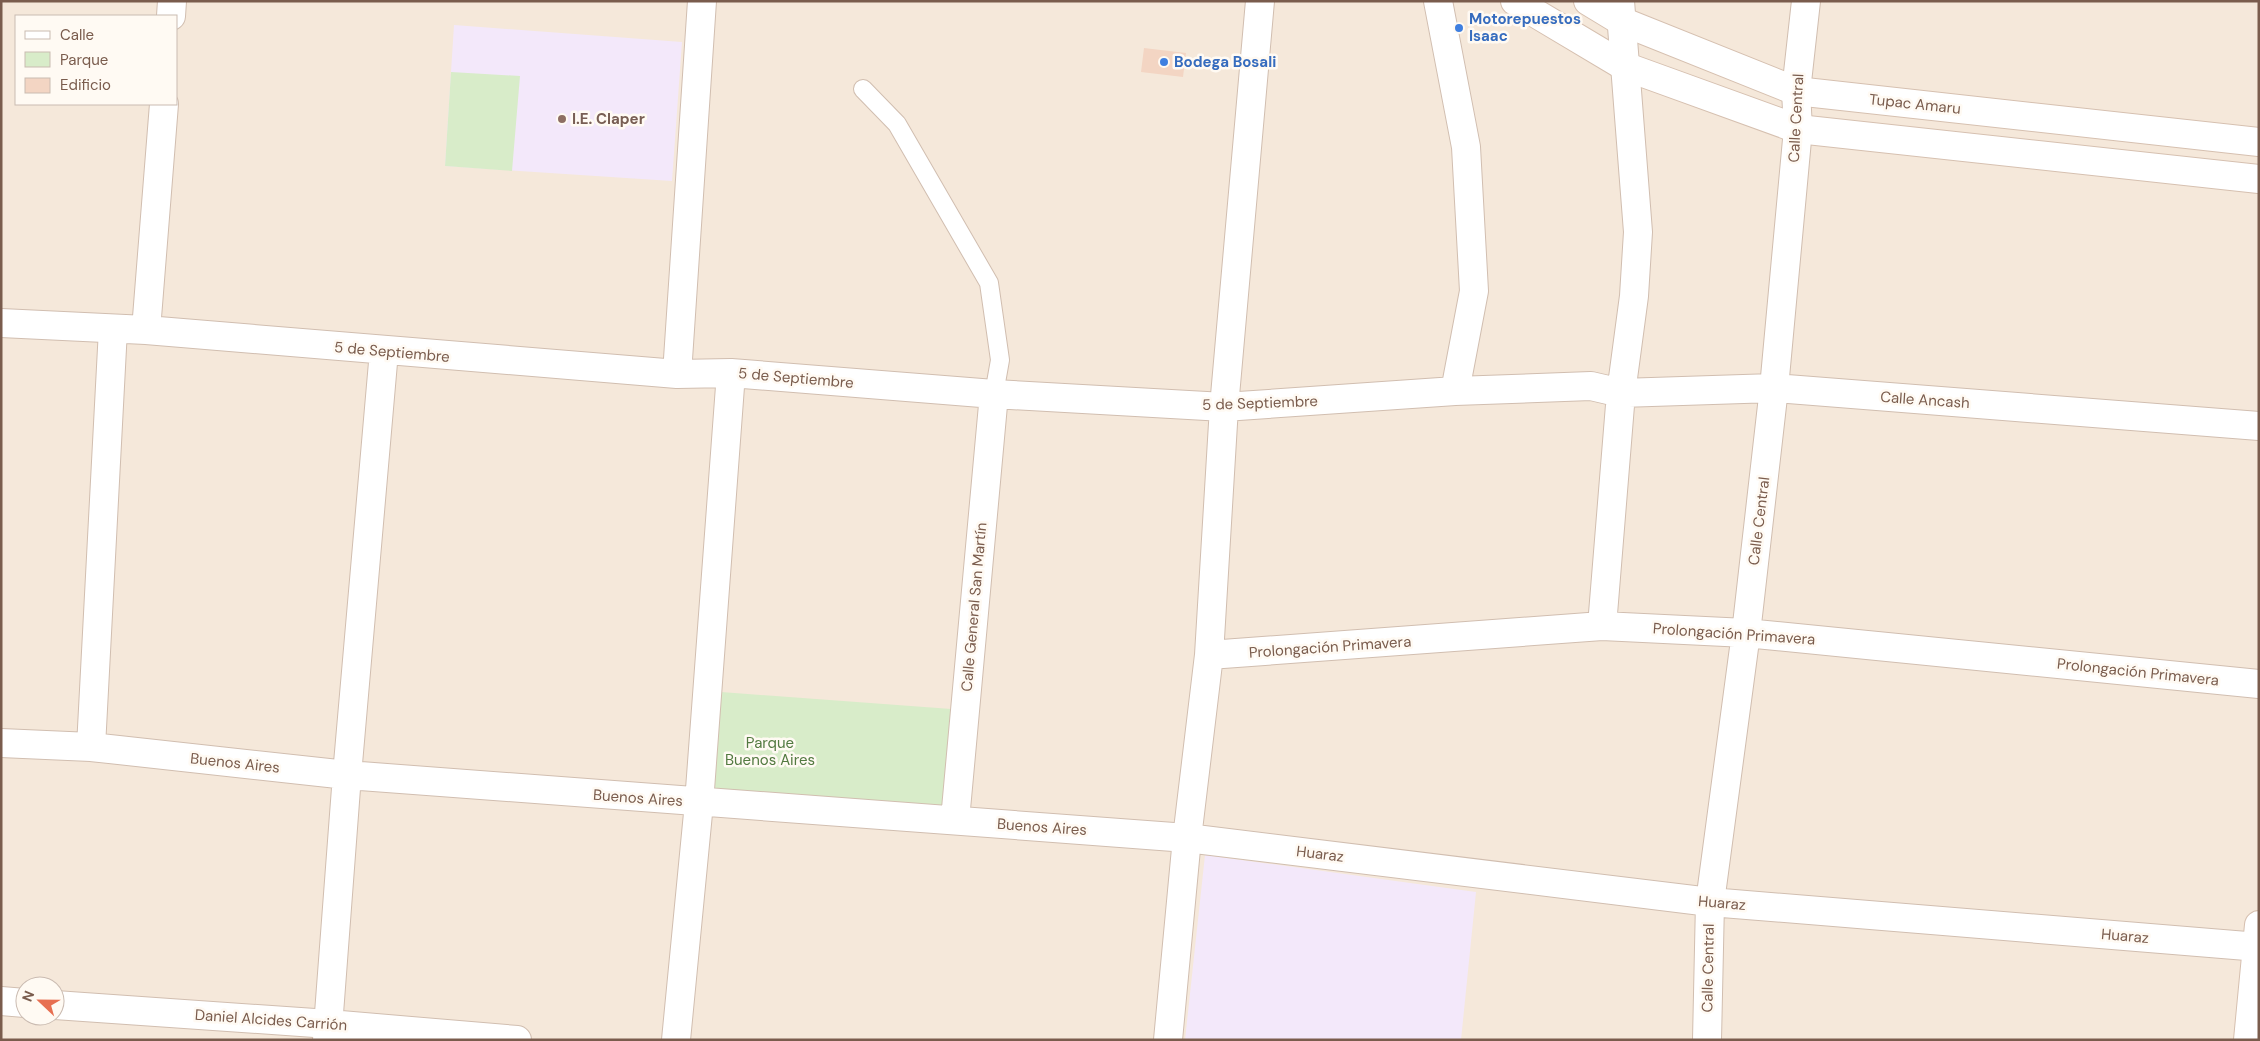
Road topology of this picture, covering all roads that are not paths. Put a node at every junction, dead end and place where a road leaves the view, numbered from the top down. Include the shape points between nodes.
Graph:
1 (172, 1) edge
2 (702, 1) edge
3 (1260, 1) edge
4 (1438, 1) edge
5 (1515, 1) edge
6 (1588, 1) edge
7 (1806, 1) edge
8 (1620, 11) edge
9 (171, 15) edge
10 (1624, 66) junction
11 (863, 89) dead end
12 (1796, 90) junction
13 (164, 105) edge
14 (1798, 129) junction
15 (2259, 142) edge
16 (2259, 179) edge
17 (1, 323) edge
18 (113, 329) junction
19 (146, 330) junction
20 (384, 351) junction
21 (730, 373) junction
22 (677, 374) junction
23 (1592, 386) joint
24 (1774, 388) junction
25 (1455, 391) junction
26 (1621, 393) junction
27 (994, 394) junction
28 (1224, 407) junction
29 (2259, 426) edge
30 (1602, 626) junction
31 (1746, 633) junction
32 (1209, 655) junction
33 (2259, 684) edge
34 (1, 743) edge
35 (91, 747) junction
36 (347, 775) junction
37 (699, 802) junction
38 (955, 820) junction
39 (1187, 838) junction
40 (1710, 902) junction
41 (2258, 939) edge
42 (1, 1001) edge
43 (15, 1002) edge
44 (65, 1006) edge
45 (328, 1032) edge
46 (518, 1040) edge
47 (676, 1040) edge
48 (1168, 1040) edge
49 (1706, 1040) edge
50 (2248, 1040) edge

1 - 9 street
2 - 22 street
3 - 28 street
4 - 25 street via 1466,147 1474,291
5 - 10 street
6 - 8 street, Tupac Amaru
7 - 12 street, Calle Central
8 - 10 street
8 - 12 street, Tupac Amaru
10 - 14 street
10 - 26 street via 1638,232 1634,296
11 - 27 lane via 897,124 989,283 1000,360
12 - 14 street, Calle Central
12 - 15 street, Tupac Amaru
13 - 19 street
14 - 16 street
14 - 24 street, Calle Central
17 - 18 street, 5 de Septiembre
18 - 19 street, 5 de Septiembre
18 - 35 street
19 - 20 street, 5 de Septiembre
20 - 22 street, 5 de Septiembre
20 - 36 street
21 - 22 street, 5 de Septiembre
21 - 27 street, 5 de Septiembre
21 - 37 street
23 - 25 street, 5 de Septiembre
23 - 26 street, Calle Ancash
24 - 26 street, Calle Ancash
24 - 29 street, Calle Ancash
24 - 31 street, Calle Central
25 - 28 street, 5 de Septiembre
26 - 30 street
27 - 28 street, 5 de Septiembre
27 - 38 street, Calle General San Martín
28 - 32 street
30 - 31 street, Prolongación Primavera
30 - 32 street, Prolongación Primavera
31 - 33 street, Prolongación Primavera
31 - 40 street, Calle Central
32 - 39 street
34 - 35 street, Buenos Aires
35 - 36 street, Buenos Aires
36 - 37 street, Buenos Aires
36 - 45 street
37 - 38 street, Buenos Aires
37 - 47 street
38 - 39 street, Buenos Aires
39 - 40 street, Huaraz
39 - 48 street
40 - 41 street, Huaraz
40 - 49 street, Calle Central
41 - 50 street
42 - 43 street
44 - 45 street, Daniel Alcides Carrión
45 - 46 street, Daniel Alcides Carrión

